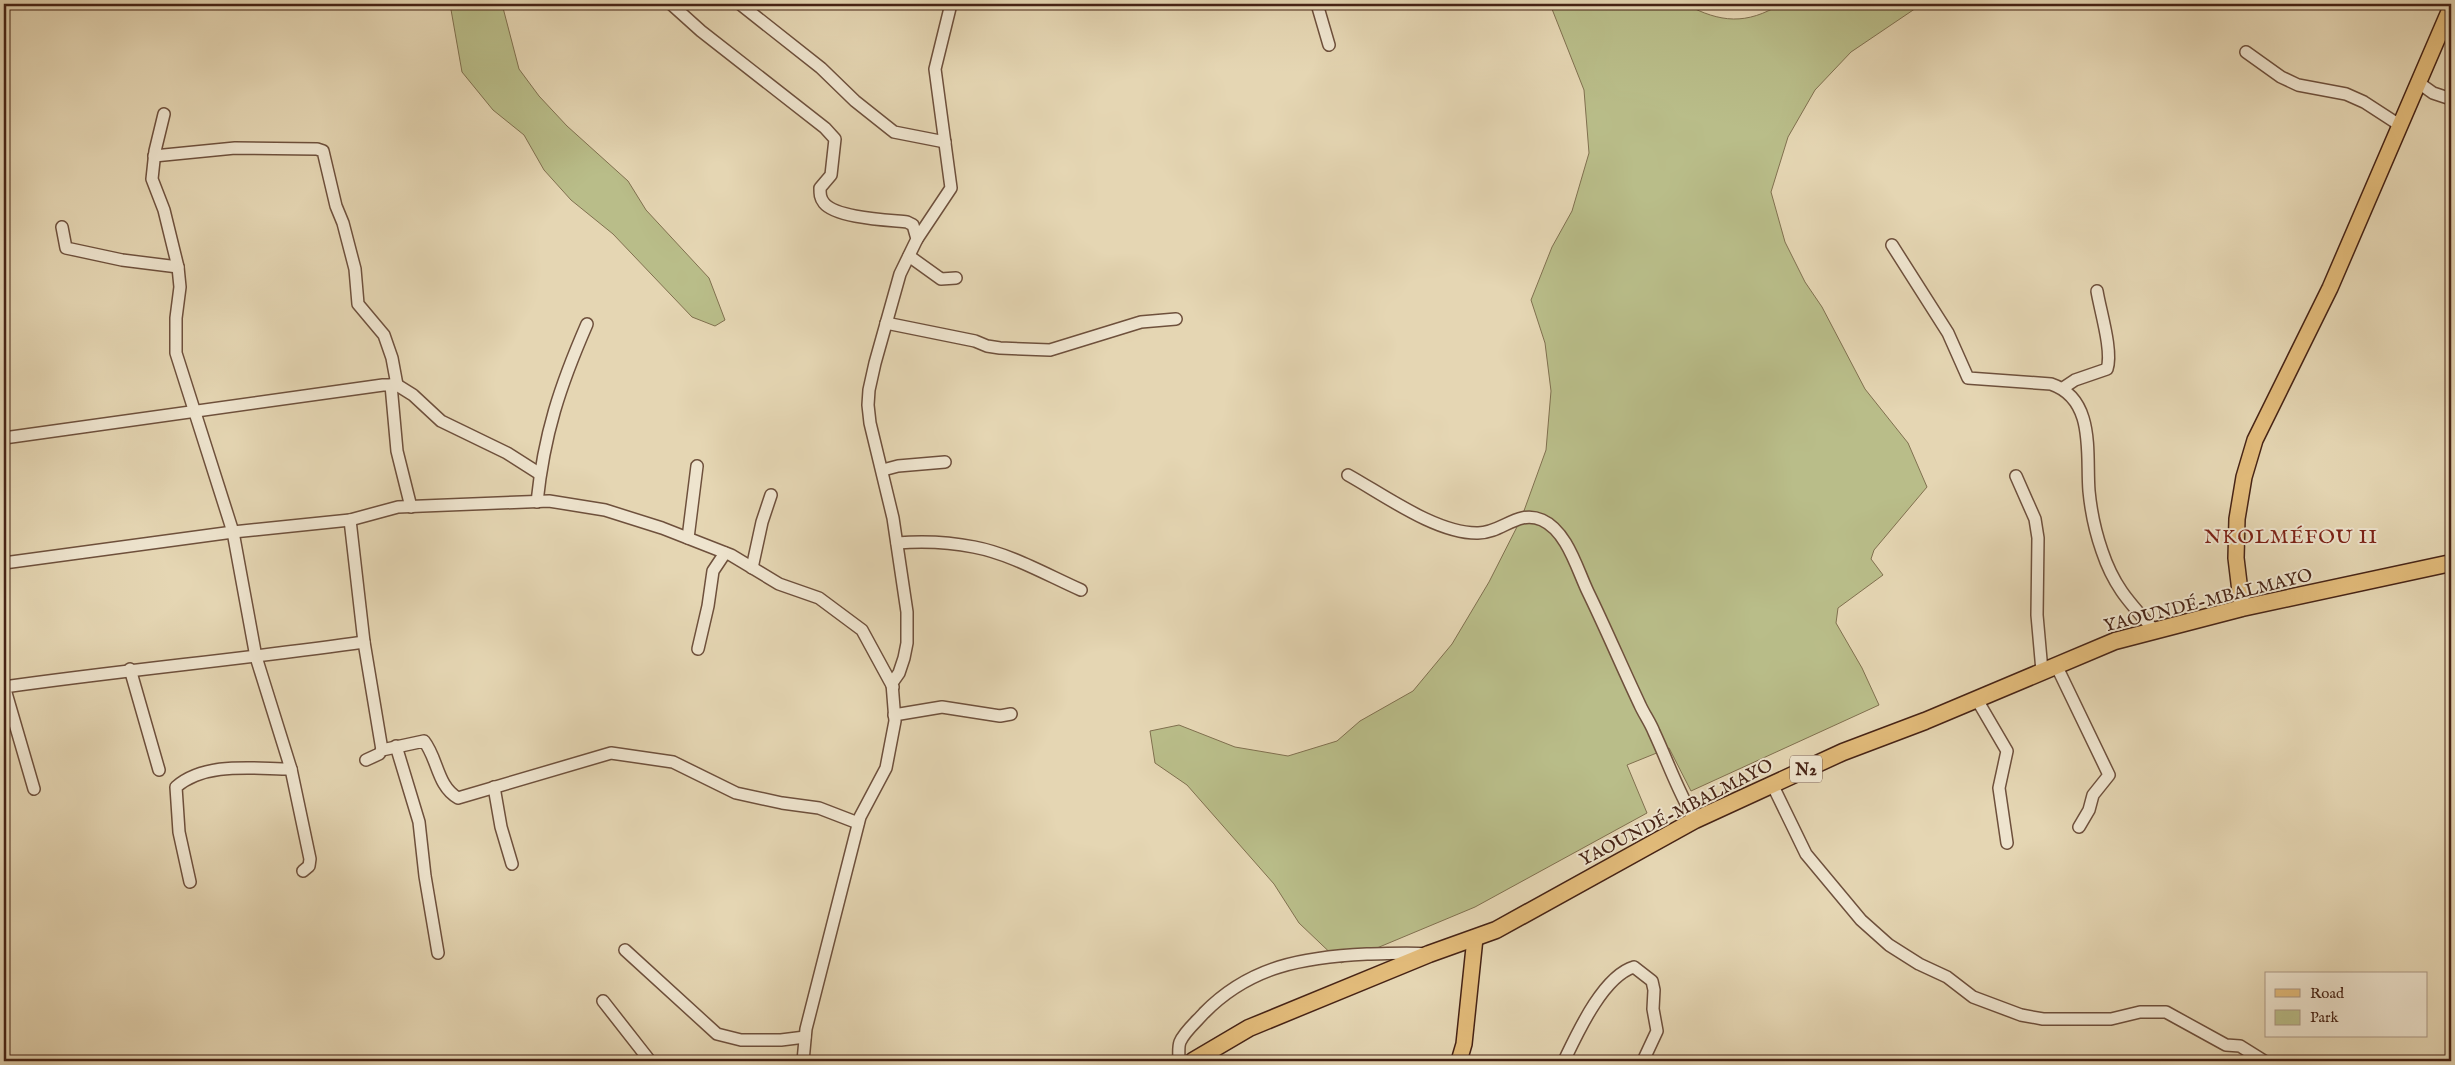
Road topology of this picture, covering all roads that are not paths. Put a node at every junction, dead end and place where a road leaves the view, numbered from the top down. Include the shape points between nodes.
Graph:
1 (671, 4) edge
2 (740, 4) edge
3 (951, 4) edge
4 (1317, 4) edge
5 (2451, 7) edge
6 (1329, 44) dead end
7 (2246, 52) dead end
8 (2419, 83) junction
9 (2451, 99) edge
10 (164, 114) dead end
11 (2401, 126) junction
12 (945, 142) junction
13 (154, 156) junction
14 (62, 227) dead end
15 (917, 239) junction
16 (1892, 245) dead end
17 (909, 256) junction
18 (178, 267) junction
19 (956, 278) dead end
20 (2097, 291) dead end
21 (1176, 319) dead end
22 (886, 323) junction
23 (587, 324) dead end
24 (394, 385) junction
25 (2062, 388) junction
26 (194, 411) junction
27 (4, 438) edge
28 (945, 462) dead end
29 (697, 466) dead end
30 (883, 470) junction
31 (540, 474) junction
32 (1348, 475) dead end
33 (2016, 476) dead end
34 (771, 495) dead end
35 (537, 502) junction
36 (411, 506) junction
37 (350, 520) junction
38 (233, 532) junction
39 (688, 538) junction
40 (897, 542) junction
41 (726, 553) junction
42 (4, 562) edge
43 (2451, 563) edge
44 (752, 568) junction
45 (1081, 590) dead end
46 (2242, 608) junction
47 (2154, 630) junction
48 (364, 642) junction
49 (698, 648) dead end
50 (256, 657) junction
51 (2049, 668) junction
52 (130, 669) junction
53 (4, 687) edge
54 (893, 687) junction
55 (1976, 698) junction
56 (1011, 714) dead end
57 (894, 715) junction
58 (396, 746) junction
59 (382, 750) junction
60 (366, 760) dead end
61 (291, 769) junction
62 (159, 770) dead end
63 (1772, 784) junction
64 (494, 786) junction
65 (34, 789) dead end
66 (1695, 820) junction
67 (858, 823) junction
68 (2079, 827) dead end
69 (2007, 843) dead end
70 (512, 864) dead end
71 (303, 871) dead end
72 (190, 882) dead end
73 (1474, 938) junction
74 (626, 950) dead end
75 (438, 953) dead end
76 (1429, 954) junction
77 (603, 1001) dead end
78 (805, 1037) junction
79 (650, 1061) edge
80 (803, 1061) edge
81 (1179, 1061) edge
82 (1193, 1061) edge
83 (1460, 1061) edge
84 (1564, 1061) edge
85 (1643, 1061) edge
86 (2264, 1061) edge

1 - 15 street via 826,128 835,139 831,174 820,188 820,197 825,205 841,213 907,222 913,225
2 - 12 street via 821,68 894,132
3 - 12 street via 935,69
4 - 6 street
5 - 8 main road
7 - 11 street via 2281,78 2298,85 2346,94
8 - 9 street via 2433,94
8 - 11 main road
10 - 13 street
11 - 46 main road via 2330,288 2256,440 2244,477 2238,519 2236,558
12 - 15 street via 951,188
13 - 18 street via 152,179 164,210
13 - 24 street via 235,148 317,148 323,151 355,269 358,304 384,335 392,358
14 - 18 street via 66,248
15 - 17 street
16 - 25 street via 1948,333 1968,378 2052,384
17 - 19 street via 941,279
17 - 22 street via 900,274
18 - 26 street via 176,353
20 - 25 street via 2109,363 2107,369
21 - 22 street via 1141,322 1050,350 987,346
22 - 30 street via 868,405
23 - 31 street via 552,412
24 - 26 street
24 - 31 street via 413,395 441,421 507,453
24 - 36 street via 397,451
25 - 47 street via 2070,394 2086,429 2092,522 2102,553 2115,586
26 - 27 street
26 - 38 street
28 - 30 street
29 - 39 street
30 - 40 street
31 - 35 street
32 - 66 street via 1445,528 1478,533 1508,524 1515,518 1530,516 1542,520 1556,531 1571,555 1618,654 1680,796
33 - 51 street via 2035,519 2038,538 2037,615
34 - 44 street
35 - 36 street
35 - 39 street via 605,510
36 - 37 street
37 - 38 street
37 - 48 street
38 - 42 street
38 - 50 street
39 - 41 street
40 - 45 street via 975,547
40 - 54 street via 907,612 907,643
41 - 44 street
41 - 49 street via 713,571
43 - 46 highway, YAOUNDÉ-MBALMAYO / N2
44 - 54 street via 780,584 820,598 862,630
46 - 47 highway, YAOUNDÉ-MBALMAYO / N2
47 - 51 highway, YAOUNDÉ-MBALMAYO / N2
48 - 50 street
48 - 59 street
50 - 52 street
50 - 61 street
51 - 55 highway, YAOUNDÉ-MBALMAYO / N2
51 - 68 street via 2109,776 2093,795
52 - 53 street
52 - 62 street
53 - 65 street
54 - 57 street
55 - 63 highway, YAOUNDÉ-MBALMAYO / N2
55 - 69 street via 2007,751 1999,788
56 - 57 street via 1000,716 942,708
57 - 67 street via 886,768
58 - 59 street
58 - 64 street via 424,741 441,780 458,798
58 - 75 street via 419,822 424,876
59 - 60 street
61 - 71 street via 310,859 309,866
61 - 72 street via 221,769 185,779 176,787 179,832
63 - 66 highway, YAOUNDÉ-MBALMAYO / N2
63 - 86 street via 1806,854 1861,920 1889,945 1947,977 1973,996 2021,1015 2043,1019 2111,1019 2140,1012 2166,1012 2226,1044 2240,1046
64 - 67 street via 611,753 673,762 736,794 819,808
64 - 70 street
66 - 73 highway, YAOUNDÉ-MBALMAYO / N2 via 1517,920
67 - 78 street
73 - 76 highway, YAOUNDÉ-MBALMAYO / N2
73 - 83 main road
74 - 78 street via 717,1034 741,1040
76 - 81 street via 1411,952 1313,958 1284,964 1257,975 1216,1001 1197,1021 1180,1042
76 - 82 highway, YAOUNDÉ-MBALMAYO / N2 via 1249,1028
77 - 79 street
78 - 80 street
84 - 85 street via 1600,996 1634,967 1652,981 1654,990 1657,1032

